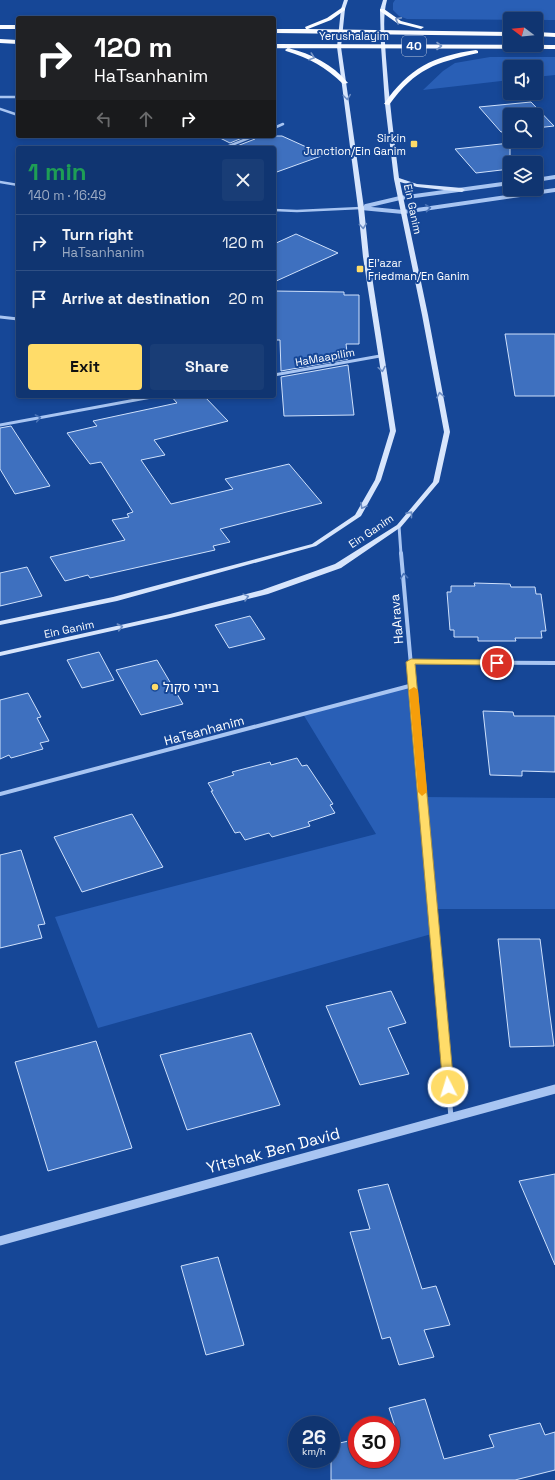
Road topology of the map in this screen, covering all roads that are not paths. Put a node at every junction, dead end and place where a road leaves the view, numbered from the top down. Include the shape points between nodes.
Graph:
1 (346, 0) edge
2 (385, 0) edge
3 (343, 9) junction
4 (382, 10) junction
5 (0, 27) edge
6 (16, 27) edge
7 (341, 31) junction
8 (277, 32) edge
9 (384, 32) junction
10 (477, 34) junction
11 (503, 34) edge
12 (543, 34) edge
13 (555, 35) edge
14 (0, 42) edge
15 (16, 42) edge
16 (383, 46) junction
17 (503, 46) edge
18 (276, 47) edge
19 (339, 47) junction
20 (543, 47) edge
21 (555, 47) edge
22 (276, 48) edge
23 (503, 49) edge
24 (345, 83) junction
25 (0, 97) edge
26 (16, 98) edge
27 (387, 104) junction
28 (0, 109) edge
29 (16, 114) edge
30 (283, 124) dead end
31 (276, 127) edge
32 (249, 138) edge
33 (229, 146) edge
34 (555, 177) edge
35 (397, 179) junction
36 (543, 179) edge
37 (0, 182) edge
38 (503, 184) edge
39 (16, 185) edge
40 (462, 190) junction
41 (555, 190) edge
42 (400, 198) junction
43 (361, 208) junction
44 (276, 210) edge
45 (403, 212) junction
46 (0, 317) edge
47 (16, 319) edge
48 (380, 356) junction
49 (276, 375) edge
50 (146, 398) edge
51 (0, 425) edge
52 (399, 526) junction
53 (0, 623) edge
54 (0, 654) edge
55 (411, 662) junction
56 (555, 664) edge
57 (413, 685) junction
58 (0, 794) edge
59 (555, 1089) edge
60 (451, 1117) junction
61 (0, 1241) edge

1 - 3 main road, Ein Ganim
2 - 4 main road
3 - 7 main road, Ein Ganim
3 - 8 highway via 333,17 310,27
4 - 9 main road, Ein Ganim
10 -> 4 highway via 412,26 398,22
5 - 6 highway
7 - 8 highway, Yerushalayim / 40
7 - 9 highway, Yerushalayim / 40
7 - 19 main road, Ein Ganim
9 - 10 highway, Yerushalayim / 40
9 - 16 main road, Ein Ganim
10 - 11 highway, Yerushalayim / 40
12 - 13 highway
14 - 15 highway
16 -> 17 highway, Yerushalayim / 40
16 - 19 highway, Yerushalayim / 40
16 - 27 main road, Ein Ganim
18 - 19 highway, Yerushalayim / 40
19 - 24 main road, Ein Ganim
20 - 21 highway, Yerushalayim / 40
22 -> 24 highway via 318,60 332,69
23 - 27 highway via 440,60 420,69 402,83
24 -> 43 main road, Ein Ganim
25 - 26 street
27 - 35 main road, Ein Ganim
28 - 29 street
30 - 31 street
32 - 33 street
34 - 36 street
35 - 40 main road via 417,185
35 - 42 main road, Ein Ganim
37 - 39 street
38 - 40 street
40 - 42 street
45 -> 41 street
42 - 43 street
42 - 45 main road, Ein Ganim
43 - 44 street
43 - 45 street
43 -> 48 main road, Ein Ganim
52 -> 45 main road, Ein Ganim via 436,482 447,432
46 - 47 street
48 - 49 street, HaMaapilim
48 -> 53 main road, Ein Ganim via 393,431 378,480 358,516 314,545 114,599
51 -> 50 street
54 -> 52 main road, Ein Ganim via 265,592 338,566
55 -> 52 street, HaArava
55 - 56 street
55 - 57 street, HaArava
57 - 58 street, HaTsanhanim
57 - 60 street, HaArava
59 - 60 street, Yitshak Ben David
60 - 61 street, Yitshak Ben David

